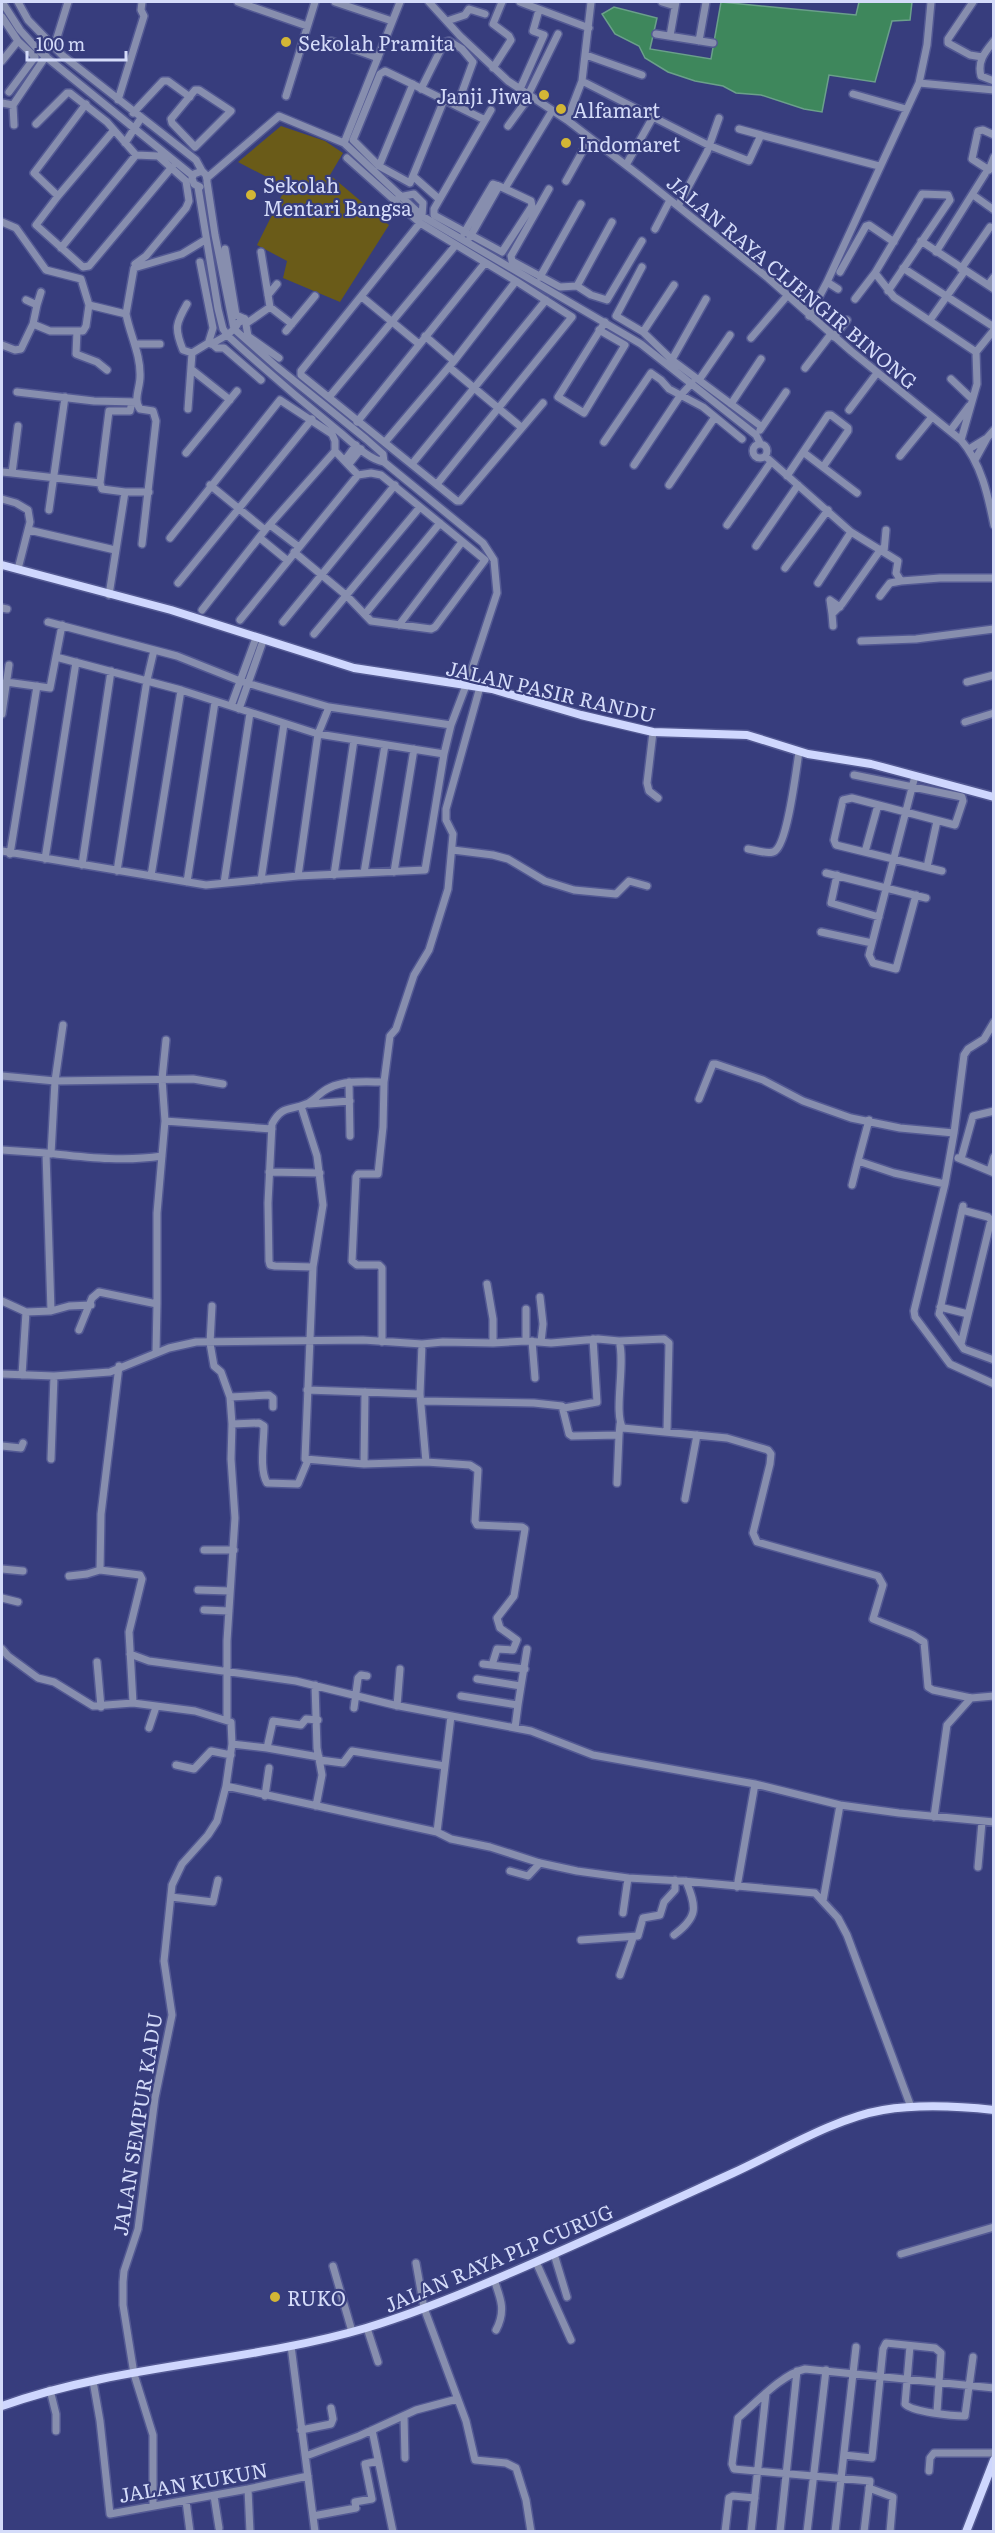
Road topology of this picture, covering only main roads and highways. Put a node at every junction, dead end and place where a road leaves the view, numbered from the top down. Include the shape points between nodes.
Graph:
1 (2, 565) edge
2 (993, 797) edge
3 (993, 2110) edge
4 (2, 2406) edge
5 (993, 2460) edge
6 (966, 2532) edge

1 - 2 main road, JALAN PASIR RANDU via 181,613 354,668 480,687 653,732 747,735 799,752 871,764
3 - 4 main road, JALAN RAYA PLP CURUG via 882,2110 846,2121 537,2262 367,2328 291,2346 50,2390
5 - 6 main road

